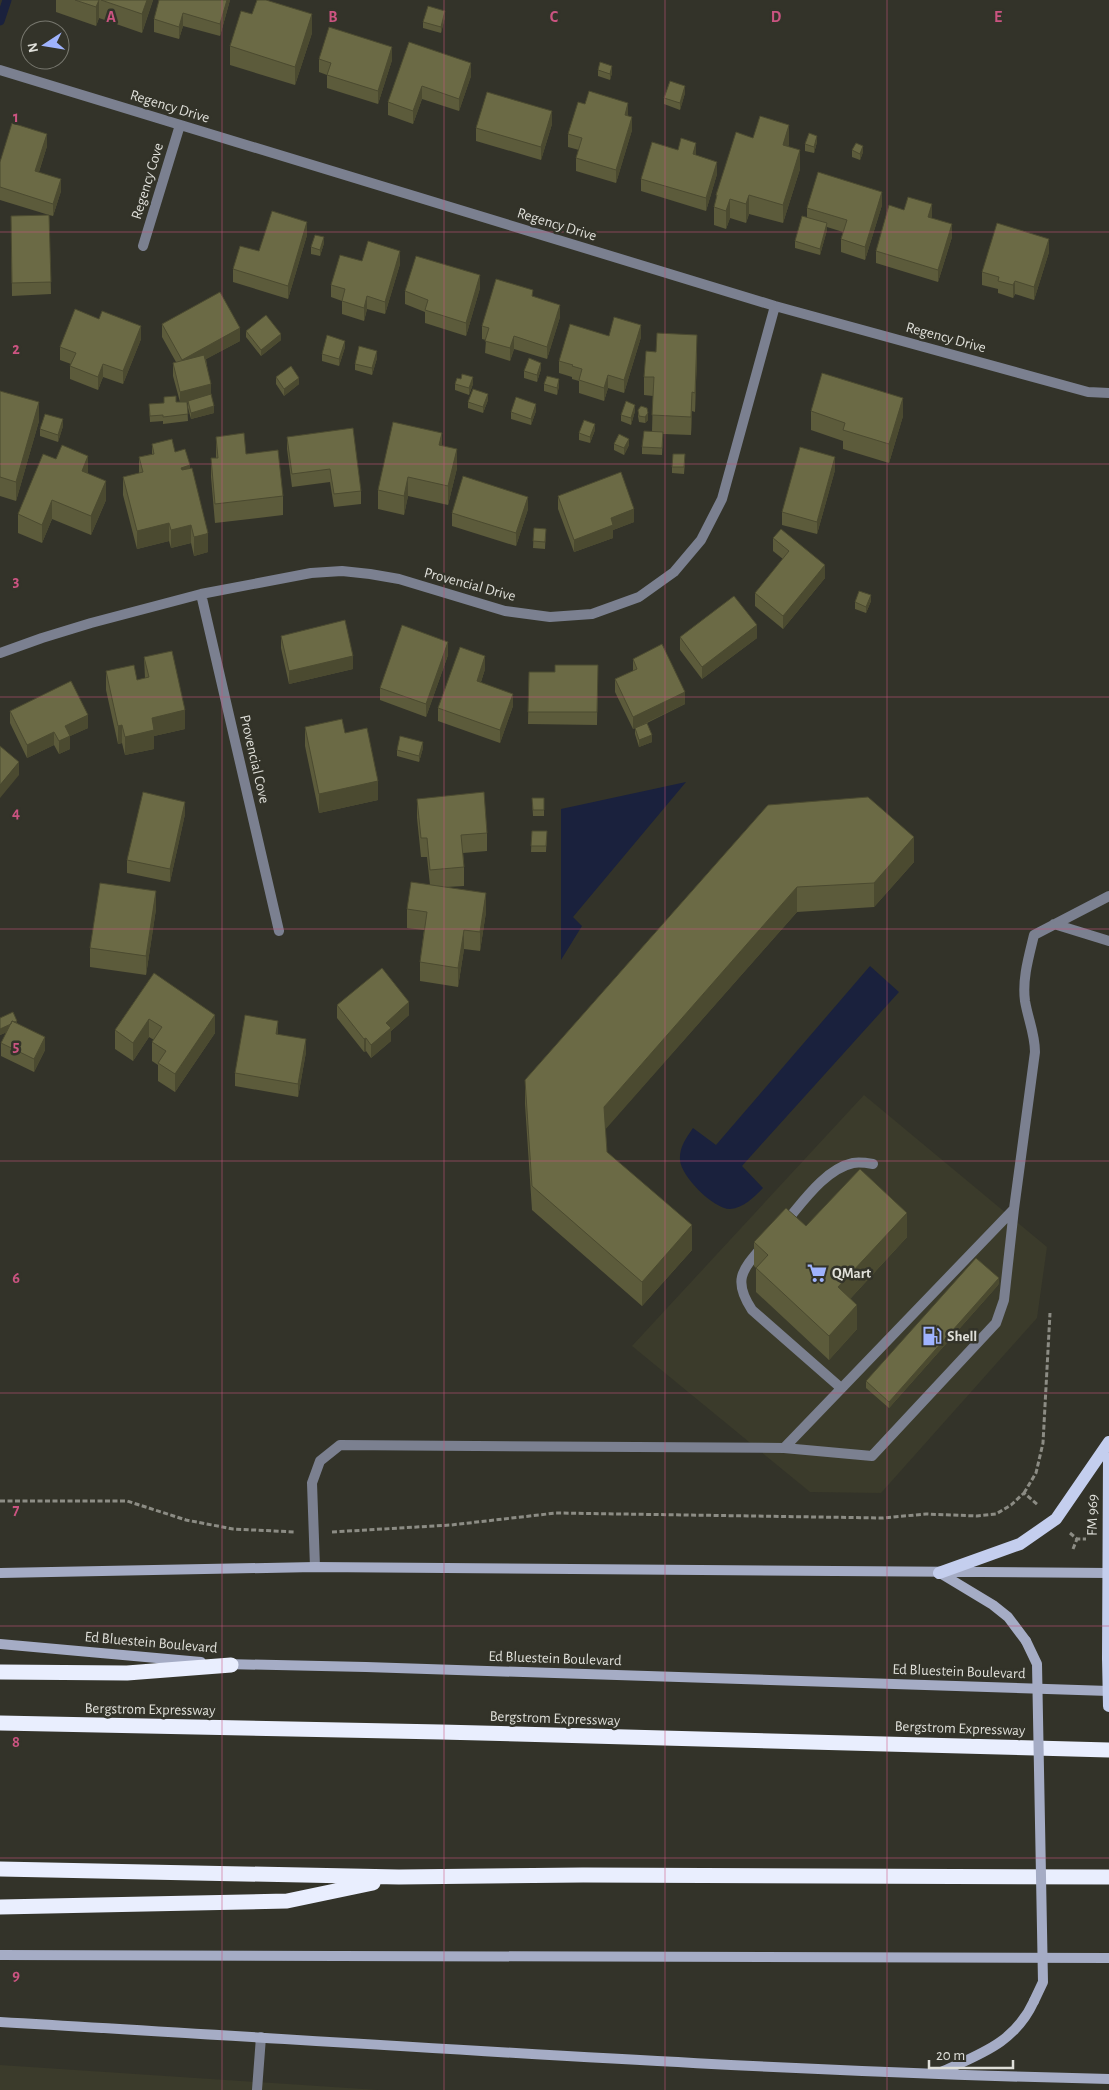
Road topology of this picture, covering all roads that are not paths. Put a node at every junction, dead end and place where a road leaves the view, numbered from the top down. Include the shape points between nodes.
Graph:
1 (0, 70) edge
2 (180, 125) junction
3 (143, 246) dead end
4 (775, 306) junction
5 (1109, 393) edge
6 (202, 594) junction
7 (0, 651) edge
8 (1109, 896) edge
9 (1054, 924) junction
10 (279, 931) dead end
11 (1109, 941) edge
12 (873, 1164) dead end
13 (1014, 1209) junction
14 (842, 1388) junction
15 (1109, 1442) edge
16 (784, 1448) junction
17 (1109, 1458) edge
18 (315, 1567) junction
19 (0, 1573) edge
20 (939, 1573) junction
21 (1108, 1573) edge
22 (0, 1644) edge
23 (1108, 1658) edge
24 (231, 1664) junction
25 (0, 1672) edge
26 (1109, 1691) edge
27 (1109, 1706) edge
28 (0, 1723) edge
29 (1109, 1750) edge
30 (0, 1869) edge
31 (398, 1877) junction
32 (1109, 1877) edge
33 (0, 1907) edge
34 (0, 1955) edge
35 (1109, 1958) edge
36 (0, 2022) edge
37 (262, 2037) junction
38 (938, 2074) junction
39 (1109, 2079) edge
40 (257, 2090) edge

1 - 2 street, Regency Drive
2 - 3 street, Regency Cove
2 - 4 street, Regency Drive
4 - 5 street, Regency Drive via 1088,392
4 - 6 street, Provencial Drive via 722,499 701,540 674,572 639,598 592,614 550,617 505,611 399,580 342,571 283,578
6 - 7 street, Provencial Drive via 91,622
6 - 10 street, Provencial Cove
8 - 9 street
9 - 11 street
9 - 13 street via 1034,935 1027,962 1025,1001 1035,1052
12 - 14 street via 855,1163 836,1169 744,1267 742,1279 742,1294 752,1310
13 - 14 street
13 - 16 street via 1004,1300 996,1323 872,1456
14 - 16 street
15 - 20 main road via 1056,1519 1020,1544
16 - 18 street via 340,1445 320,1461 312,1483
17 - 21 main road, FM 969 / FM 969
18 - 19 main road
18 - 20 main road
20 - 21 main road
20 - 38 main road, bridge via 994,1605 1008,1617 1026,1641 1037,1664 1043,1982 1027,2016 1012,2035
21 - 23 main road, FM 969
22 - 24 main road, Ed Bluestein Boulevard
23 - 27 main road, FM 969, bridge
24 - 25 highway via 127,1673
24 - 26 main road, Ed Bluestein Boulevard
28 - 29 highway, Bergstrom Expressway
30 - 31 highway
31 - 32 highway
31 - 33 highway via 287,1901
34 - 35 main road
36 - 37 main road
37 - 38 main road
37 - 40 street
38 - 39 main road

